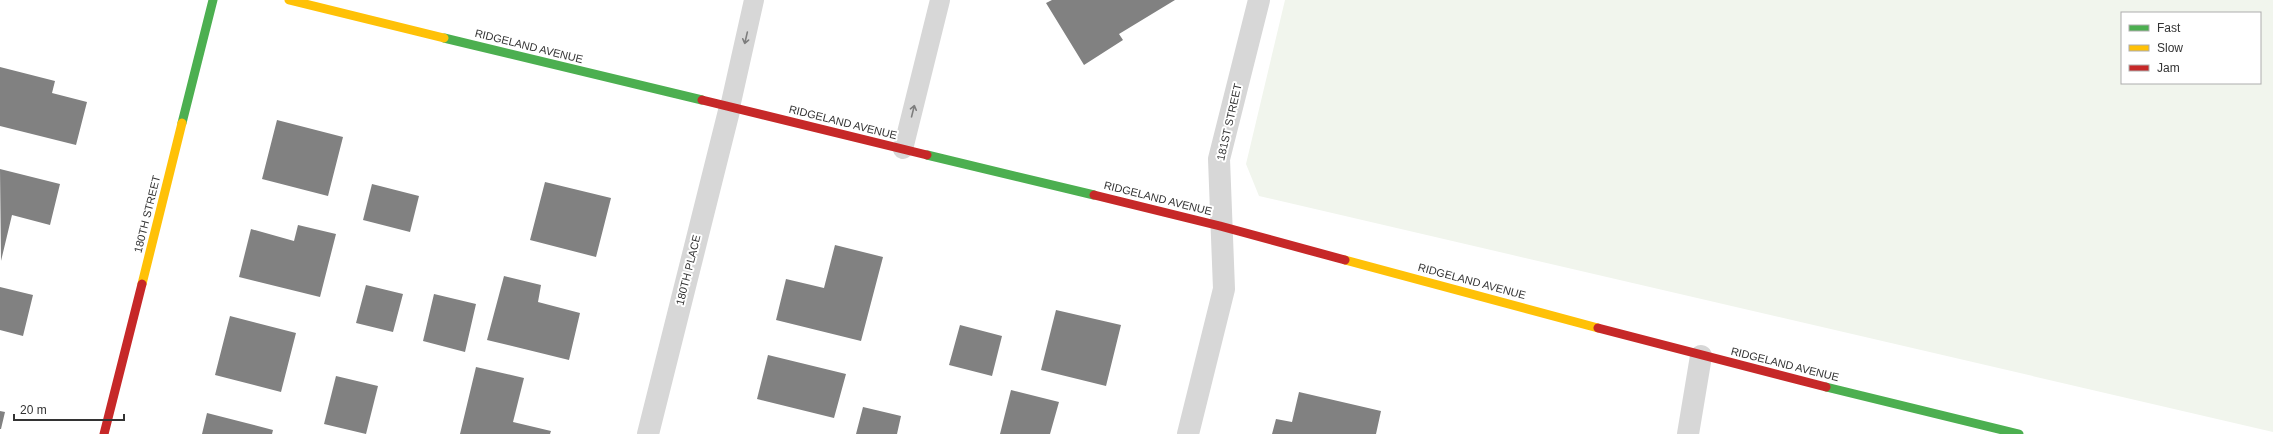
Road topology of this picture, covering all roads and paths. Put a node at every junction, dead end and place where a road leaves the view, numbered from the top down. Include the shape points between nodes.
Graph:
1 (213, 0) edge
2 (289, 0) edge
3 (754, 0) edge
4 (940, 0) edge
5 (1259, 0) edge
6 (730, 107) junction
7 (903, 149) junction
8 (1220, 226) junction
9 (1701, 356) junction
10 (104, 434) edge
11 (648, 434) edge
12 (1188, 434) edge
13 (1688, 434) edge
14 (2019, 434) edge

1 - 10 street, 180TH STREET
2 - 6 street, RIDGELAND AVENUE
3 -> 6 lane
7 -> 4 lane
5 - 8 street, 181ST STREET via 1218,159
6 - 7 street, RIDGELAND AVENUE
6 - 11 street, 180TH PLACE
7 - 8 street, RIDGELAND AVENUE
8 - 9 street, RIDGELAND AVENUE
8 - 12 street, 181ST STREET via 1224,289
9 - 13 street
9 - 14 street, RIDGELAND AVENUE

